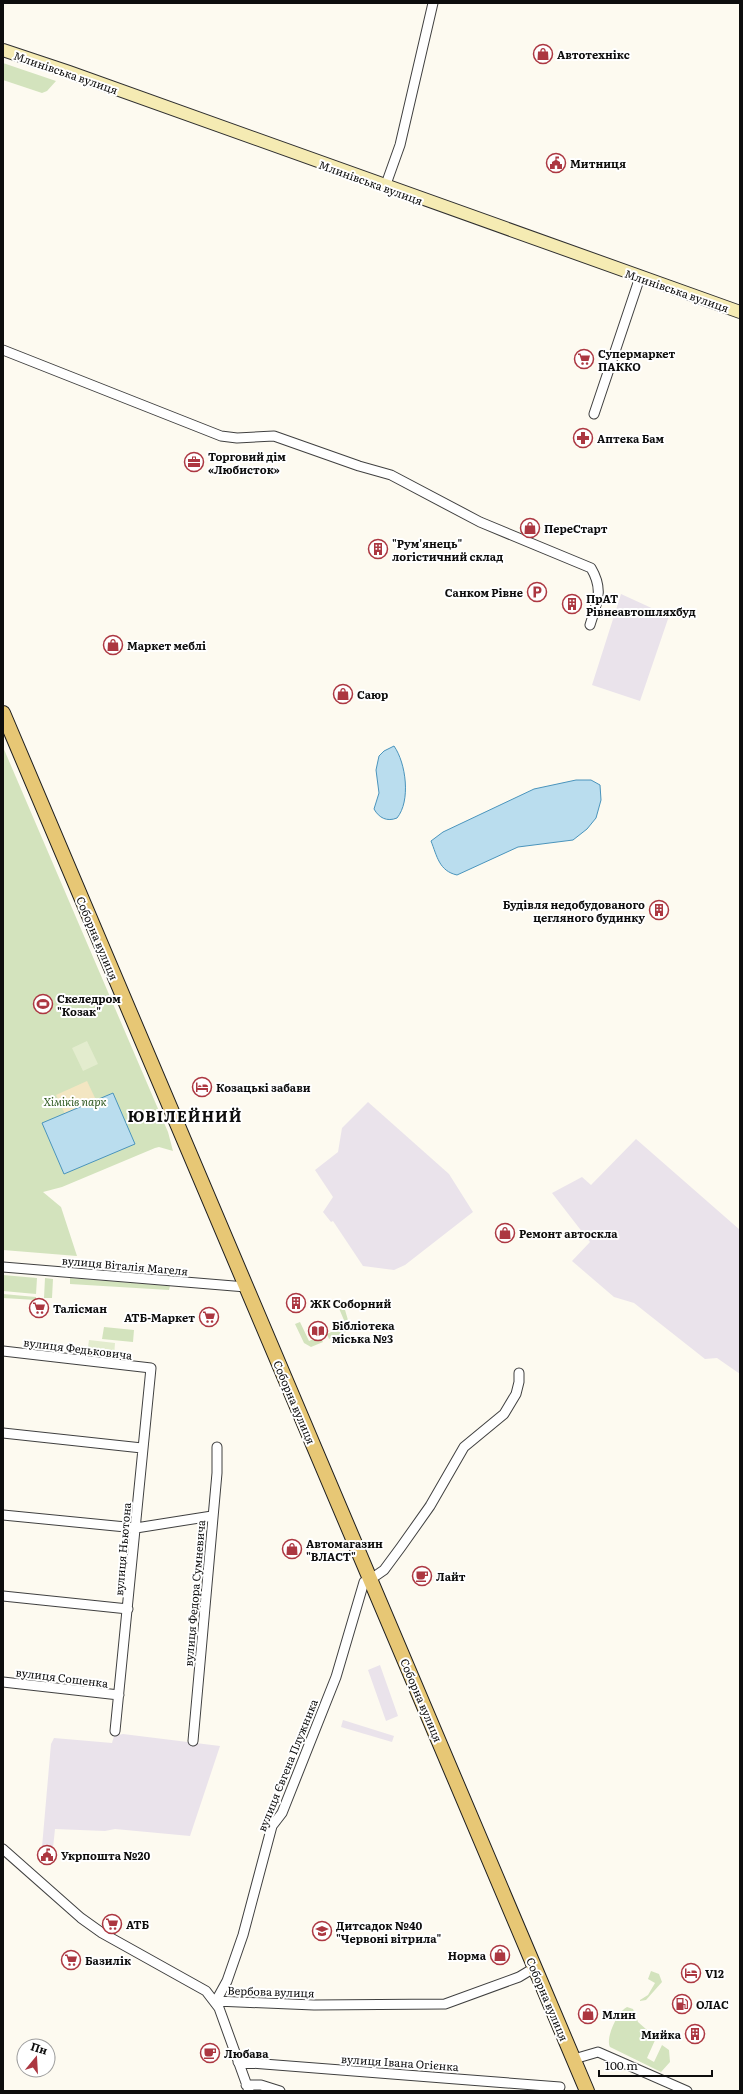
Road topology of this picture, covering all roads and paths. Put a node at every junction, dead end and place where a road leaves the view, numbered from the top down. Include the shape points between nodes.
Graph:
1 (433, 3) edge
2 (3, 50) edge
3 (386, 187) junction
4 (640, 277) junction
5 (740, 312) edge
6 (3, 350) edge
7 (594, 414) dead end
8 (590, 625) dead end
9 (3, 713) edge
10 (3, 1267) edge
11 (246, 1287) junction
12 (3, 1351) edge
13 (151, 1368) joint
14 (519, 1373) dead end
15 (3, 1433) edge
16 (217, 1447) dead end
17 (142, 1448) junction
18 (3, 1515) edge
19 (212, 1516) junction
20 (136, 1528) junction
21 (367, 1580) junction
22 (3, 1596) edge
23 (128, 1609) junction
24 (3, 1682) edge
25 (118, 1695) junction
26 (115, 1731) dead end
27 (193, 1741) dead end
28 (3, 1849) edge
29 (534, 1968) junction
30 (216, 2001) junction
31 (574, 2059) junction
32 (238, 2062) junction
33 (560, 2087) dead end
34 (248, 2088) edge
35 (280, 2091) edge
36 (587, 2091) edge
37 (687, 2091) edge

1 - 3 street via 400,145
2 - 3 main road, Млинівська вулиця
3 - 4 main road, Млинівська вулиця
4 - 5 main road, Млинівська вулиця
4 - 7 street
6 - 8 street via 221,436 274,436 390,475 480,522 590,568 597,579 599,592
9 - 11 main road, Соборна вулиця
10 - 11 street, вулиця Віталія Магеля
11 - 21 main road, Соборна вулиця
12 - 13 street, вулиця Федьковича
13 - 17 street, вулиця Ньютона
14 - 21 street via 516,1394 504,1414 464,1447 430,1506 401,1547 384,1570
15 - 17 street
16 - 19 street, вулиця Федора Сумневича
17 - 20 street, вулиця Ньютона
18 - 20 street
19 - 20 street
19 - 27 street, вулиця Федора Сумневича
20 - 23 street, вулиця Ньютона
21 - 29 main road, Соборна вулиця
21 - 30 street, вулиця Євгена Плужника via 336,1676 282,1813 272,1826 243,1935 227,1981
22 - 23 street
23 - 25 street, вулиця Ньютона
24 - 25 street, вулиця Сошенка
25 - 26 street, вулиця Ньютона
28 - 30 street, Вербова вулиця via 82,1918 114,1941 206,1991
29 - 30 street, Вербова вулиця via 519,1977 445,2004 314,2005
29 - 31 main road, Соборна вулиця
30 - 32 street
31 - 36 main road, Соборна вулиця
31 - 37 street via 598,2052
32 - 33 street, вулиця Івана Огієнка
32 - 34 street
34 - 35 street via 261,2086

